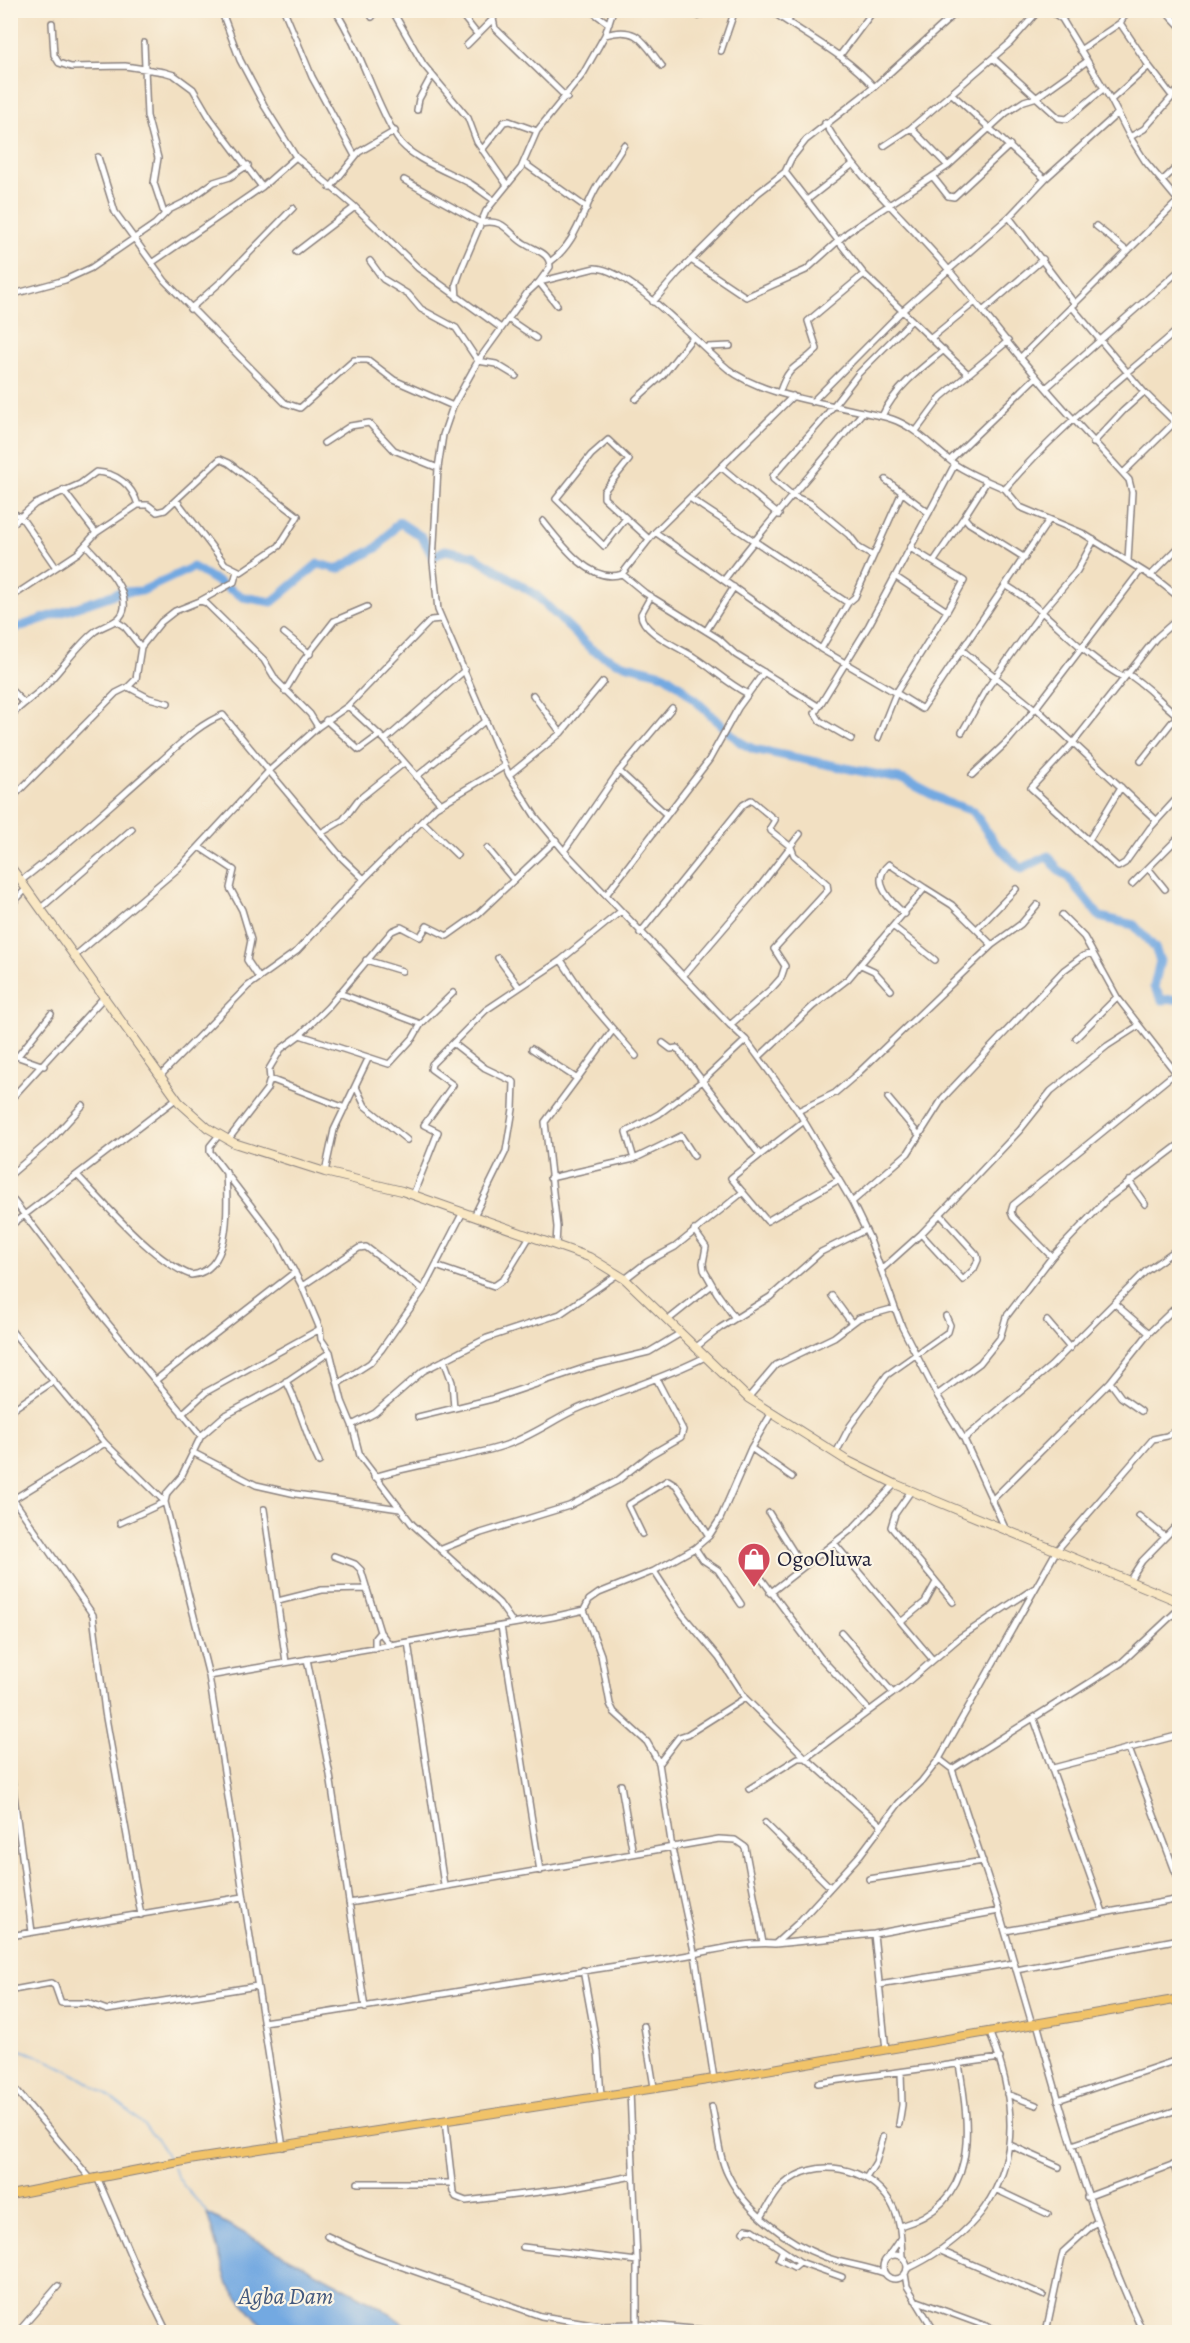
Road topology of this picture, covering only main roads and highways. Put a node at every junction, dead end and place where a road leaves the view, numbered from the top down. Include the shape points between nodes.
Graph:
1 (1179, 1999) edge
2 (10, 2195) edge

1 - 2 main road via 714,2079 158,2165

